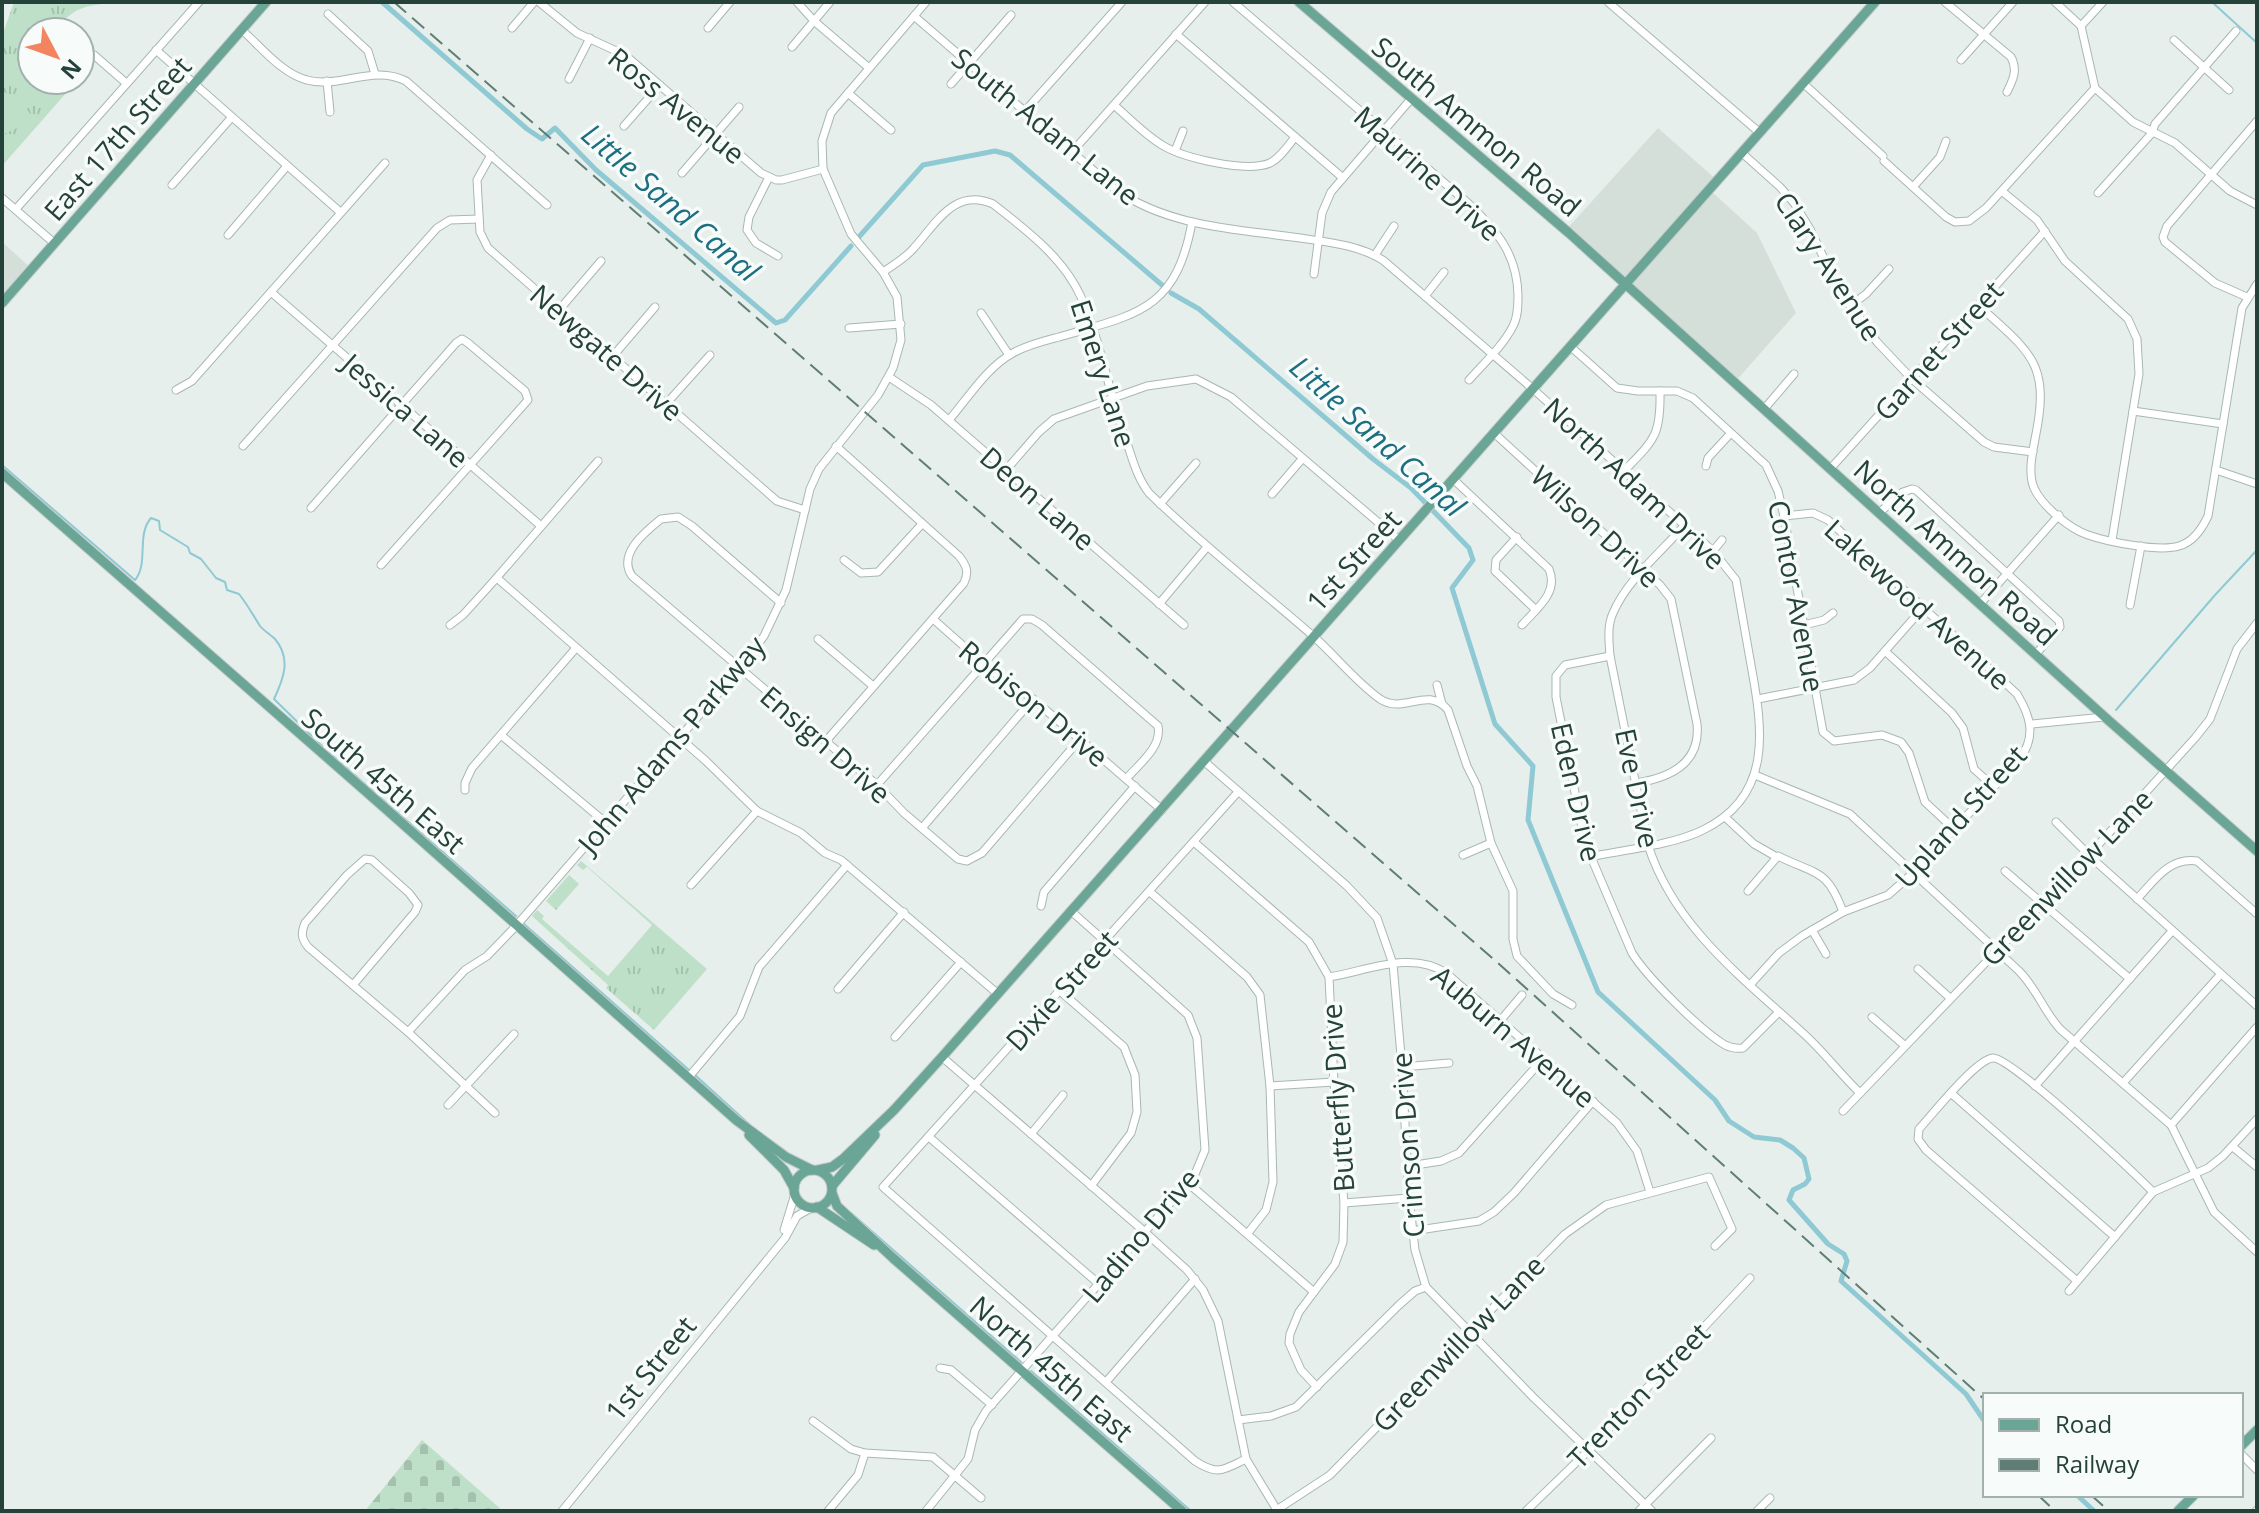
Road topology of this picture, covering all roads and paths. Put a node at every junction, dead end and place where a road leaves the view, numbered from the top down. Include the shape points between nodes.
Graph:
1 (266, 2) edge
2 (536, 2) edge
3 (730, 2) edge
4 (797, 2) edge
5 (830, 2) edge
6 (926, 2) edge
7 (1122, 2) edge
8 (1205, 2) edge
9 (1233, 2) edge
10 (1299, 2) edge
11 (1608, 2) edge
12 (1859, 2) edge
13 (1945, 2) edge
14 (2013, 2) edge
15 (2055, 2) edge
16 (2103, 2) edge
17 (194, 4) edge
18 (1871, 6) edge
19 (328, 14) dead end
20 (1011, 15) dead end
21 (914, 16) junction
22 (814, 21) junction
23 (2081, 26) junction
24 (512, 28) dead end
25 (708, 28) dead end
26 (242, 30) junction
27 (2236, 31) dead end
28 (1176, 34) junction
29 (1983, 36) junction
30 (590, 38) junction
31 (2174, 40) dead end
32 (792, 47) dead end
33 (156, 50) junction
34 (96, 57) edge
35 (1961, 60) dead end
36 (969, 63) junction
37 (2203, 66) junction
38 (869, 68) junction
39 (375, 74) junction
40 (569, 79) dead end
41 (327, 81) junction
42 (126, 83) junction
43 (193, 84) junction
44 (951, 84) dead end
45 (1804, 84) junction
46 (660, 85) junction
47 (2095, 88) junction
48 (2229, 90) dead end
49 (2007, 92) dead end
50 (848, 93) junction
51 (1411, 99) junction
52 (1114, 105) junction
53 (739, 107) dead end
54 (1025, 111) junction
55 (330, 112) dead end
56 (231, 118) junction
57 (2257, 121) edge
58 (624, 126) dead end
59 (891, 130) dead end
60 (1183, 131) dead end
61 (1384, 132) junction
62 (1760, 133) junction
63 (2152, 133) junction
64 (716, 134) junction
65 (1295, 137) junction
66 (1946, 141) dead end
67 (1175, 151) junction
68 (1072, 152) junction
69 (1742, 153) junction
70 (491, 155) junction
71 (385, 163) dead end
72 (287, 166) junction
73 (823, 169) junction
74 (682, 173) dead end
75 (2212, 174) junction
76 (769, 177) junction
77 (1343, 178) junction
78 (172, 185) dead end
79 (1913, 187) junction
80 (2003, 192) junction
81 (2098, 193) dead end
82 (2, 198) edge
83 (547, 205) dead end
84 (2257, 205) edge
85 (16, 209) junction
86 (339, 211) junction
87 (479, 219) junction
88 (1192, 222) junction
89 (1394, 226) dead end
90 (2045, 231) junction
91 (228, 235) dead end
92 (1318, 240) junction
93 (54, 243) junction
94 (1375, 255) junction
95 (778, 256) dead end
96 (601, 261) dead end
97 (1889, 269) dead end
98 (883, 272) junction
99 (1444, 272) dead end
100 (1314, 274) dead end
101 (1626, 284) junction
102 (2257, 284) edge
103 (271, 292) junction
104 (1425, 296) junction
105 (2247, 297) junction
106 (2, 303) edge
107 (1978, 305) junction
108 (1850, 306) junction
109 (655, 307) dead end
110 (559, 310) junction
111 (981, 313) dead end
112 (901, 324) junction
113 (1091, 327) junction
114 (849, 328) dead end
115 (332, 345) junction
116 (1571, 347) junction
117 (1493, 353) junction
118 (710, 355) dead end
119 (1009, 355) junction
120 (613, 356) junction
121 (1794, 374) dead end
122 (889, 377) junction
123 (1911, 378) junction
124 (1469, 380) dead end
125 (1533, 389) junction
126 (176, 390) dead end
127 (1660, 391) junction
128 (1112, 399) junction
129 (666, 404) junction
130 (400, 406) junction
131 (1765, 408) junction
132 (2133, 411) junction
133 (949, 420) junction
134 (2223, 424) junction
135 (1494, 433) junction
136 (1730, 434) junction
137 (243, 446) dead end
138 (836, 446) junction
139 (2033, 452) junction
140 (1302, 459) junction
141 (598, 461) dead end
142 (1196, 463) dead end
143 (469, 466) junction
144 (1706, 466) dead end
145 (1831, 468) junction
146 (1006, 470) junction
147 (2216, 470) junction
148 (1624, 471) junction
149 (2, 473) edge
150 (1453, 479) junction
151 (2257, 484) edge
152 (1272, 494) dead end
153 (1160, 504) junction
154 (311, 508) dead end
155 (805, 510) junction
156 (1879, 513) junction
157 (2059, 515) junction
158 (1784, 516) junction
159 (922, 524) junction
160 (541, 526) junction
161 (1684, 526) junction
162 (1517, 537) junction
163 (1399, 540) junction
164 (1722, 540) dead end
165 (2112, 540) junction
166 (2141, 546) junction
167 (1207, 547) junction
168 (1713, 551) junction
169 (844, 560) dead end
170 (381, 565) dead end
171 (1644, 570) junction
172 (2008, 574) junction
173 (497, 578) junction
174 (781, 603) junction
175 (1159, 604) junction
176 (1980, 604) junction
177 (2130, 605) dead end
178 (1922, 609) junction
179 (1536, 610) junction
180 (1833, 613) dead end
181 (933, 619) junction
182 (2257, 623) edge
183 (450, 625) dead end
184 (1184, 625) dead end
185 (1522, 625) dead end
186 (1804, 625) junction
187 (1314, 637) junction
188 (818, 639) dead end
189 (576, 648) junction
190 (1885, 651) junction
191 (2035, 655) junction
192 (1610, 656) junction
193 (983, 662) junction
194 (740, 668) junction
195 (1437, 685) dead end
196 (873, 686) junction
197 (1815, 688) junction
198 (1033, 699) junction
199 (1758, 699) junction
200 (1442, 704) junction
201 (2104, 717) junction
202 (2032, 724) junction
203 (501, 735) junction
204 (679, 738) junction
205 (1080, 739) junction
206 (826, 741) junction
207 (1205, 762) junction
208 (2166, 772) junction
209 (1755, 775) junction
210 (1127, 778) junction
211 (1487, 783) dead end
212 (1636, 783) junction
213 (877, 785) junction
214 (1135, 786) junction
215 (1477, 786) junction
216 (1993, 786) junction
217 (465, 790) dead end
218 (1238, 792) junction
219 (1857, 807) dead end
220 (1162, 810) junction
221 (757, 811) junction
222 (1852, 816) junction
223 (1726, 818) junction
224 (605, 822) junction
225 (2056, 822) dead end
226 (922, 828) junction
227 (1954, 829) junction
228 (1194, 842) junction
229 (1491, 843) junction
230 (1648, 845) junction
231 (2257, 851) edge
232 (1463, 855) dead end
233 (2089, 855) junction
234 (1775, 856) junction
235 (1589, 857) junction
236 (847, 865) junction
237 (2005, 871) dead end
238 (1913, 873) junction
239 (691, 885) dead end
240 (1748, 891) dead end
241 (1150, 892) junction
242 (2137, 899) junction
243 (2042, 903) junction
244 (1041, 906) dead end
245 (1071, 911) junction
246 (904, 912) junction
247 (1843, 912) junction
248 (2257, 914) edge
249 (516, 926) junction
250 (1812, 930) junction
251 (2172, 931) junction
252 (1105, 941) junction
253 (1995, 951) junction
254 (1826, 954) dead end
255 (961, 962) junction
256 (1393, 964) junction
257 (1918, 969) dead end
258 (2220, 975) junction
259 (1329, 977) junction
260 (2130, 979) junction
261 (353, 985) junction
262 (1750, 985) junction
263 (838, 989) dead end
264 (1060, 991) junction
265 (998, 994) junction
266 (1522, 995) dead end
267 (1950, 998) junction
268 (1572, 1005) dead end
269 (2257, 1006) edge
270 (1779, 1012) junction
271 (1872, 1017) dead end
272 (1500, 1021) junction
273 (2257, 1027) edge
274 (408, 1032) junction
275 (514, 1034) dead end
276 (895, 1037) dead end
277 (2075, 1041) junction
278 (1904, 1045) junction
279 (942, 1057) junction
280 (1543, 1059) junction
281 (1449, 1063) dead end
282 (1402, 1067) junction
283 (688, 1078) junction
284 (1334, 1082) junction
285 (2123, 1083) junction
286 (466, 1086) junction
287 (976, 1086) junction
288 (1270, 1086) junction
289 (2035, 1086) junction
290 (1860, 1093) junction
291 (1952, 1094) junction
292 (1063, 1095) dead end
293 (1593, 1101) junction
294 (448, 1105) dead end
295 (894, 1110) junction
296 (1843, 1111) dead end
297 (495, 1113) dead end
298 (2257, 1119) edge
299 (736, 1120) junction
300 (2171, 1125) junction
301 (1031, 1134) junction
302 (929, 1137) junction
303 (2233, 1147) junction
304 (1409, 1166) junction
305 (2257, 1167) edge
306 (815, 1170) junction
307 (2195, 1175) junction
308 (1188, 1183) junction
309 (1091, 1186) junction
310 (832, 1190) junction
311 (794, 1191) junction
312 (1650, 1192) junction
313 (2153, 1192) junction
314 (1409, 1198) junction
315 (1344, 1203) junction
316 (814, 1207) junction
317 (1412, 1231) junction
318 (1145, 1232) junction
319 (1248, 1233) junction
320 (2115, 1237) junction
321 (1715, 1246) dead end
322 (2257, 1252) edge
323 (771, 1253) junction
324 (893, 1258) junction
325 (1750, 1278) dead end
326 (1195, 1279) junction
327 (2076, 1280) junction
328 (1099, 1284) junction
329 (1426, 1287) junction
330 (2069, 1291) dead end
331 (1314, 1292) junction
332 (1469, 1332) junction
333 (1053, 1336) junction
334 (940, 1368) dead end
335 (1023, 1371) junction
336 (1106, 1382) junction
337 (1317, 1387) junction
338 (992, 1405) junction
339 (1238, 1420) junction
340 (813, 1421) dead end
341 (1711, 1438) dead end
342 (1588, 1451) junction
343 (865, 1453) junction
344 (1246, 1459) junction
345 (956, 1475) junction
346 (981, 1498) dead end
347 (1770, 1498) dead end
348 (1645, 1504) junction
349 (1276, 1510) edge
350 (562, 1511) edge
351 (828, 1511) edge
352 (926, 1511) edge
353 (1182, 1511) edge
354 (1526, 1511) edge
355 (1639, 1511) edge
356 (1652, 1511) edge
357 (1757, 1511) edge

1 - 26 main road, East 17th Street
2 - 24 street
2 - 30 street, Ross Avenue
3 - 25 street
4 - 22 street
5 - 22 street
6 - 21 street, John Adams Parkway
7 - 54 street
8 - 28 street
9 - 61 street, Maurine Drive
10 - 51 main road, South Ammon Road
11 - 62 street
12 - 18 street
13 - 29 street
14 - 29 street
15 - 23 street
16 - 23 street
17 - 33 street
18 - 45 main road, 1st Street
19 - 39 street via 368,51
20 - 36 street
21 - 36 street, South Adam Lane
21 - 38 street, John Adams Parkway
22 - 32 street
22 - 38 street
23 - 47 street
26 - 41 street via 292,73
26 - 43 main road, East 17th Street
27 - 37 street
28 - 52 street
28 - 65 street
29 - 35 street
29 - 49 street via 2013,61
30 - 40 street
30 - 46 street, Ross Avenue via 616,49
31 - 37 street
33 - 42 street
33 - 43 street
34 - 42 street
36 - 44 street
36 - 54 street, South Adam Lane
37 - 48 street
37 - 63 street
38 - 50 street, John Adams Parkway
39 - 41 street
39 - 70 street via 406,81
41 - 55 street
42 - 85 street
43 - 56 street
43 - 93 main road, East 17th Street
45 - 62 main road, 1st Street
45 - 79 street
46 - 58 street
46 - 64 street, Ross Avenue
47 - 63 street
47 - 80 street
50 - 59 street
50 - 73 street, John Adams Parkway via 825,126
51 - 61 street
51 - 101 main road, South Ammon Road
52 - 67 street
52 - 68 street
53 - 64 street
54 - 68 street, South Adam Lane
56 - 72 street
56 - 78 street
57 - 75 street
60 - 67 street
61 - 77 street
61 - 117 street, Maurine Drive via 1469,204 1506,244 1518,286 1516,319
62 - 69 main road, 1st Street
63 - 75 street via 2175,143
63 - 81 street
64 - 74 street
64 - 76 street, Ross Avenue
65 - 67 street via 1275,160 1259,166
65 - 77 street
66 - 79 street via 1940,157
68 - 88 street, South Adam Lane via 1132,202
69 - 101 main road, 1st Street
69 - 108 street, Clary Avenue via 1794,203
70 - 83 street
70 - 87 street, Newgate Drive via 477,180
71 - 86 street
72 - 86 street
72 - 91 street
73 - 76 street, Ross Avenue via 782,180
73 - 98 street, John Adams Parkway via 851,234
75 - 84 street via 2238,197
75 - 105 street via 2163,237 2204,276
76 - 95 street via 747,230 756,243
77 - 92 street via 1322,213
79 - 80 street via 1951,220 1969,221
80 - 90 street
82 - 85 street
85 - 93 street
86 - 103 street
87 - 110 street, Newgate Drive via 488,248
87 - 115 street via 450,220 437,228
88 - 92 street, South Adam Lane
88 - 113 street via 1181,269 1161,294 1146,307
89 - 94 street
90 - 107 street, Garnet Street
90 - 132 street via 2065,261 2133,327 2139,374
92 - 94 street, South Adam Lane
92 - 100 street
93 - 106 main road, East 17th Street
94 - 104 street, South Adam Lane
96 - 110 street
97 - 108 street
98 - 112 street, John Adams Parkway via 897,297
98 - 113 street, Emery Lane via 910,252 947,210 966,199 985,200 1061,264
99 - 104 street
101 - 116 main road, 1st Street
101 - 131 main road, North Ammon Road
102 - 105 street
103 - 115 street, Jessica Lane
103 - 126 street via 192,381
104 - 117 street, South Adam Lane
105 - 134 street
107 - 123 street, Garnet Street
107 - 139 street via 2037,366 2041,395
108 - 123 street, Clary Avenue
109 - 120 street
110 - 120 street, Newgate Drive
111 - 119 street
112 - 114 street
112 - 122 street, John Adams Parkway
113 - 119 street
113 - 128 street, Emery Lane
115 - 130 street, Jessica Lane
115 - 137 street
116 - 125 main road, 1st Street
116 - 127 street, Contor Avenue via 1617,388
117 - 124 street, Maurine Drive
117 - 125 street, South Adam Lane
118 - 129 street
119 - 133 street
120 - 129 street, Newgate Drive
121 - 131 street
122 - 133 street, Deon Lane
122 - 138 street, John Adams Parkway
123 - 139 street, Clary Avenue via 1984,442
123 - 145 street, Garnet Street
125 - 135 main road, 1st Street
125 - 148 street, North Adam Drive
127 - 136 street, Contor Avenue via 1685,393
127 - 148 street via 1658,432
128 - 140 street via 1147,386 1196,379 1231,397
128 - 146 street via 1054,419
128 - 153 street, Emery Lane via 1141,483
129 - 155 street, Newgate Drive via 777,501
130 - 143 street, Jessica Lane
130 - 143 street via 456,343 465,340 528,394
130 - 154 street
131 - 145 main road, North Ammon Road
132 - 134 street
132 - 165 street
133 - 146 street, Deon Lane
134 - 147 street
135 - 150 main road, 1st Street
135 - 171 street, Wilson Drive
136 - 144 street
136 - 158 street, Contor Avenue via 1766,465
138 - 155 street, John Adams Parkway via 819,469
138 - 159 street
139 - 157 street via 2034,488
140 - 152 street
140 - 163 street
141 - 160 street
142 - 153 street
143 - 160 street, Jessica Lane
143 - 170 street
145 - 156 main road, North Ammon Road
146 - 175 street, Deon Lane
147 - 151 street
147 - 166 street via 2208,516 2189,541 2169,548
148 - 161 street, North Adam Drive
149 - 249 main road, South 45th East
150 - 162 street
150 - 163 main road, 1st Street
153 - 167 street, Emery Lane
155 - 174 street, John Adams Parkway
156 - 172 street via 1903,492 1916,490
156 - 176 main road, North Ammon Road
157 - 165 street via 2088,535
157 - 172 street
158 - 178 street, Lakewood Avenue via 1813,513 1828,520
158 - 186 street, Contor Avenue
159 - 169 street via 878,572 861,573
159 - 181 street via 959,556 968,574
160 - 173 street
161 - 168 street, North Adam Drive
161 - 171 street, Eve Drive
162 - 179 street via 1545,563 1553,580
162 - 179 street via 1496,560 1495,571
163 - 187 main road, 1st Street
164 - 168 street
165 - 166 street
166 - 177 street
167 - 175 street
167 - 187 street, Emery Lane
168 - 199 street, North Adam Drive via 1736,580
171 - 192 street, Eve Drive via 1612,614
171 - 212 street, Wilson Drive via 1671,599 1698,732 1683,766
172 - 176 street
172 - 191 street via 2059,621 2060,627
173 - 183 street
173 - 189 street
174 - 194 street, John Adams Parkway
174 - 194 street, Ensign Drive via 678,517 661,519 631,550 626,567 632,576
175 - 184 street, Deon Lane
176 - 191 main road, North Ammon Road
178 - 190 street
178 - 202 street, Lakewood Avenue via 2017,694
179 - 185 street
180 - 186 street
181 - 193 street, Robison Drive
181 - 196 street
182 - 208 street, Greenwillow Lane via 2237,649 2210,719
186 - 197 street, Contor Avenue
187 - 200 street, Emery Lane via 1380,699 1398,705 1431,699
187 - 207 main road, 1st Street
188 - 196 street
189 - 203 street
189 - 204 street
190 - 197 street via 1854,680
190 - 216 street via 1952,713 1963,728 1974,769
191 - 201 main road, North Ammon Road
192 - 212 street, Eve Drive
192 - 235 street, Eden Drive via 1565,665 1555,685
193 - 198 street, Robison Drive
193 - 210 street via 1023,619 1042,625 1158,726 1157,744
193 - 213 street
194 - 204 street, John Adams Parkway
194 - 206 street, Ensign Drive
195 - 200 street
196 - 206 street
197 - 199 street
197 - 227 street, Contor Avenue via 1825,736 1834,741 1882,735 1901,742 1925,802
198 - 205 street, Robison Drive
198 - 226 street
199 - 209 street, North Adam Drive via 1761,736
200 - 215 street
201 - 202 street, Upland Street
201 - 208 main road, North Ammon Road
202 - 216 street, Upland Street via 2027,748
203 - 217 street via 472,768
203 - 224 street
204 - 221 street
204 - 224 street, John Adams Parkway
205 - 210 street, Robison Drive
205 - 226 street, Ensign Drive via 982,853 967,861 958,859
206 - 213 street, Ensign Drive
207 - 218 street, Crimson Drive
207 - 220 main road, 1st Street
208 - 231 main road, North Ammon Road
208 - 233 street, Greenwillow Lane
209 - 222 street
209 - 223 street, North Adam Drive
210 - 214 street, Robison Drive
211 - 215 street
212 - 230 street, Eve Drive
213 - 226 street, Ensign Drive
214 - 220 street, Robison Drive
214 - 244 street, Robison Drive via 1044,892
215 - 229 street
216 - 227 street, Upland Street
218 - 228 street, Dixie Street
218 - 256 street, Crimson Drive via 1361,899 1377,918
219 - 222 street
220 - 245 main road, 1st Street
221 - 236 street
221 - 239 street
222 - 238 street
223 - 230 street via 1700,832
223 - 234 street
224 - 249 street, John Adams Parkway
225 - 233 street
227 - 238 street, Upland Street
228 - 241 street, Dixie Street
228 - 259 street, Butterfly Drive via 1309,942
229 - 232 street
229 - 268 street via 1513,891 1517,956 1553,994
230 - 235 street
230 - 262 street, Eve Drive via 1697,933
233 - 242 street
233 - 243 street, Greenwillow Lane
234 - 240 street
234 - 247 street via 1824,877
235 - 270 street, Eden Drive via 1639,965 1719,1041 1743,1048
236 - 246 street
236 - 283 street via 759,967 740,1016
237 - 243 street
238 - 247 street, Upland Street via 1888,895
238 - 253 street
241 - 252 street, Dixie Street
241 - 288 street via 1255,987 1263,1013
242 - 248 street via 2177,862 2197,861
242 - 251 street
243 - 253 street, Greenwillow Lane
243 - 260 street
245 - 252 street, Ladino Drive
245 - 265 main road, 1st Street
246 - 255 street
246 - 263 street
247 - 250 street, Upland Street
249 - 274 street, John Adams Parkway via 465,970
249 - 283 main road, South 45th East
250 - 254 street
250 - 262 street, Upland Street via 1779,953
251 - 258 street
251 - 260 street
252 - 264 street, Dixie Street
252 - 308 street, Ladino Drive via 1179,1006 1193,1025 1202,1073 1205,1150
253 - 267 street, Greenwillow Lane
253 - 277 street via 2018,970 2039,995 2045,1013
255 - 265 street
255 - 276 street
256 - 259 street, Auburn Avenue
256 - 272 street, Auburn Avenue via 1436,966
256 - 282 street, Crimson Drive
257 - 267 street
258 - 269 street
258 - 285 street
259 - 284 street, Butterfly Drive
260 - 277 street
261 - 261 street via 308,947 301,932 365,859 418,905
261 - 274 street
262 - 270 street, Eve Drive
264 - 287 street, Dixie Street
264 - 309 street via 1124,1047 1135,1075 1137,1112 1131,1133
265 - 279 main road, 1st Street
266 - 272 street
267 - 278 street, Greenwillow Lane
270 - 290 street, Eve Drive
271 - 278 street
272 - 280 street, Auburn Avenue
273 - 300 street
274 - 286 street
275 - 286 street
277 - 285 street
277 - 289 street
278 - 290 street, Greenwillow Lane
279 - 287 street
279 - 295 main road, 1st Street
280 - 293 street, Auburn Avenue
280 - 304 street via 1459,1153
281 - 282 street
282 - 304 street, Crimson Drive
283 - 299 main road, South 45th East
284 - 288 street
284 - 315 street, Butterfly Drive
285 - 300 street
286 - 294 street
286 - 297 street
287 - 301 street
287 - 302 street, Dixie Street
288 - 319 street via 1273,1182 1266,1210
289 - 291 street via 1992,1058 1978,1064
289 - 313 street
290 - 296 street, Greenwillow Lane
291 - 320 street
291 - 327 street via 1919,1129 1918,1139
292 - 301 street
293 - 312 street, Auburn Avenue via 1632,1140
293 - 317 street via 1494,1212 1479,1221
295 - 306 main road via 836,1165
295 - 310 main road
298 - 303 street
299 - 306 main road, South 45th East via 786,1157
299 - 311 main road, South 45th East via 784,1170
300 - 307 street
301 - 309 street
302 - 328 street
302 - 333 street, Dixie Street via 883,1187
303 - 305 street
303 - 307 street
304 - 314 street, Crimson Drive
306 - 310 main road via 828,1177
306 - 311 main road via 800,1175
307 - 313 street
307 - 322 street via 2214,1212
308 - 318 street, Ladino Drive
308 - 319 street
309 - 318 street
310 - 316 main road via 828,1201
310 - 324 main road, North 45th East via 837,1206
311 - 316 main road via 800,1203
311 - 323 street, 1st Street via 789,1220
312 - 321 street, Greenwillow Lane via 1706,1176 1712,1179 1732,1229
312 - 332 street, Greenwillow Lane via 1606,1205 1581,1220
313 - 320 street
314 - 315 street
314 - 317 street, Crimson Drive
315 - 331 street, Butterfly Drive via 1341,1251
316 - 323 street, 1st Street via 797,1216
316 - 324 main road, North 45th East
317 - 329 street, Crimson Drive
318 - 326 street
318 - 328 street, Ladino Drive
319 - 331 street
320 - 327 street
323 - 350 street, 1st Street
324 - 335 main road, North 45th East
325 - 342 street, Trenton Street
326 - 336 street
326 - 339 street via 1218,1321
327 - 330 street
328 - 333 street, Ladino Drive
329 - 332 street, Crimson Drive
329 - 337 street via 1399,1305
331 - 337 street, Butterfly Drive via 1299,1312 1289,1343 1301,1370
332 - 342 street, Crimson Drive
332 - 349 street, Greenwillow Lane via 1330,1475
333 - 335 street, Ladino Drive
333 - 336 street
334 - 338 street via 951,1370
335 - 338 street, Ladino Drive
335 - 353 main road, North 45th East
336 - 344 street via 1207,1469 1221,1471
337 - 339 street via 1288,1411
338 - 345 street, Ladino Drive via 979,1420 971,1453
339 - 344 street
340 - 343 street
341 - 348 street
342 - 348 street, Crimson Drive
342 - 354 street, Trenton Street
343 - 345 street via 933,1457
343 - 351 street via 858,1475
344 - 349 street
345 - 346 street
345 - 352 street, Ladino Drive
347 - 357 street
348 - 355 street
348 - 356 street, Crimson Drive

